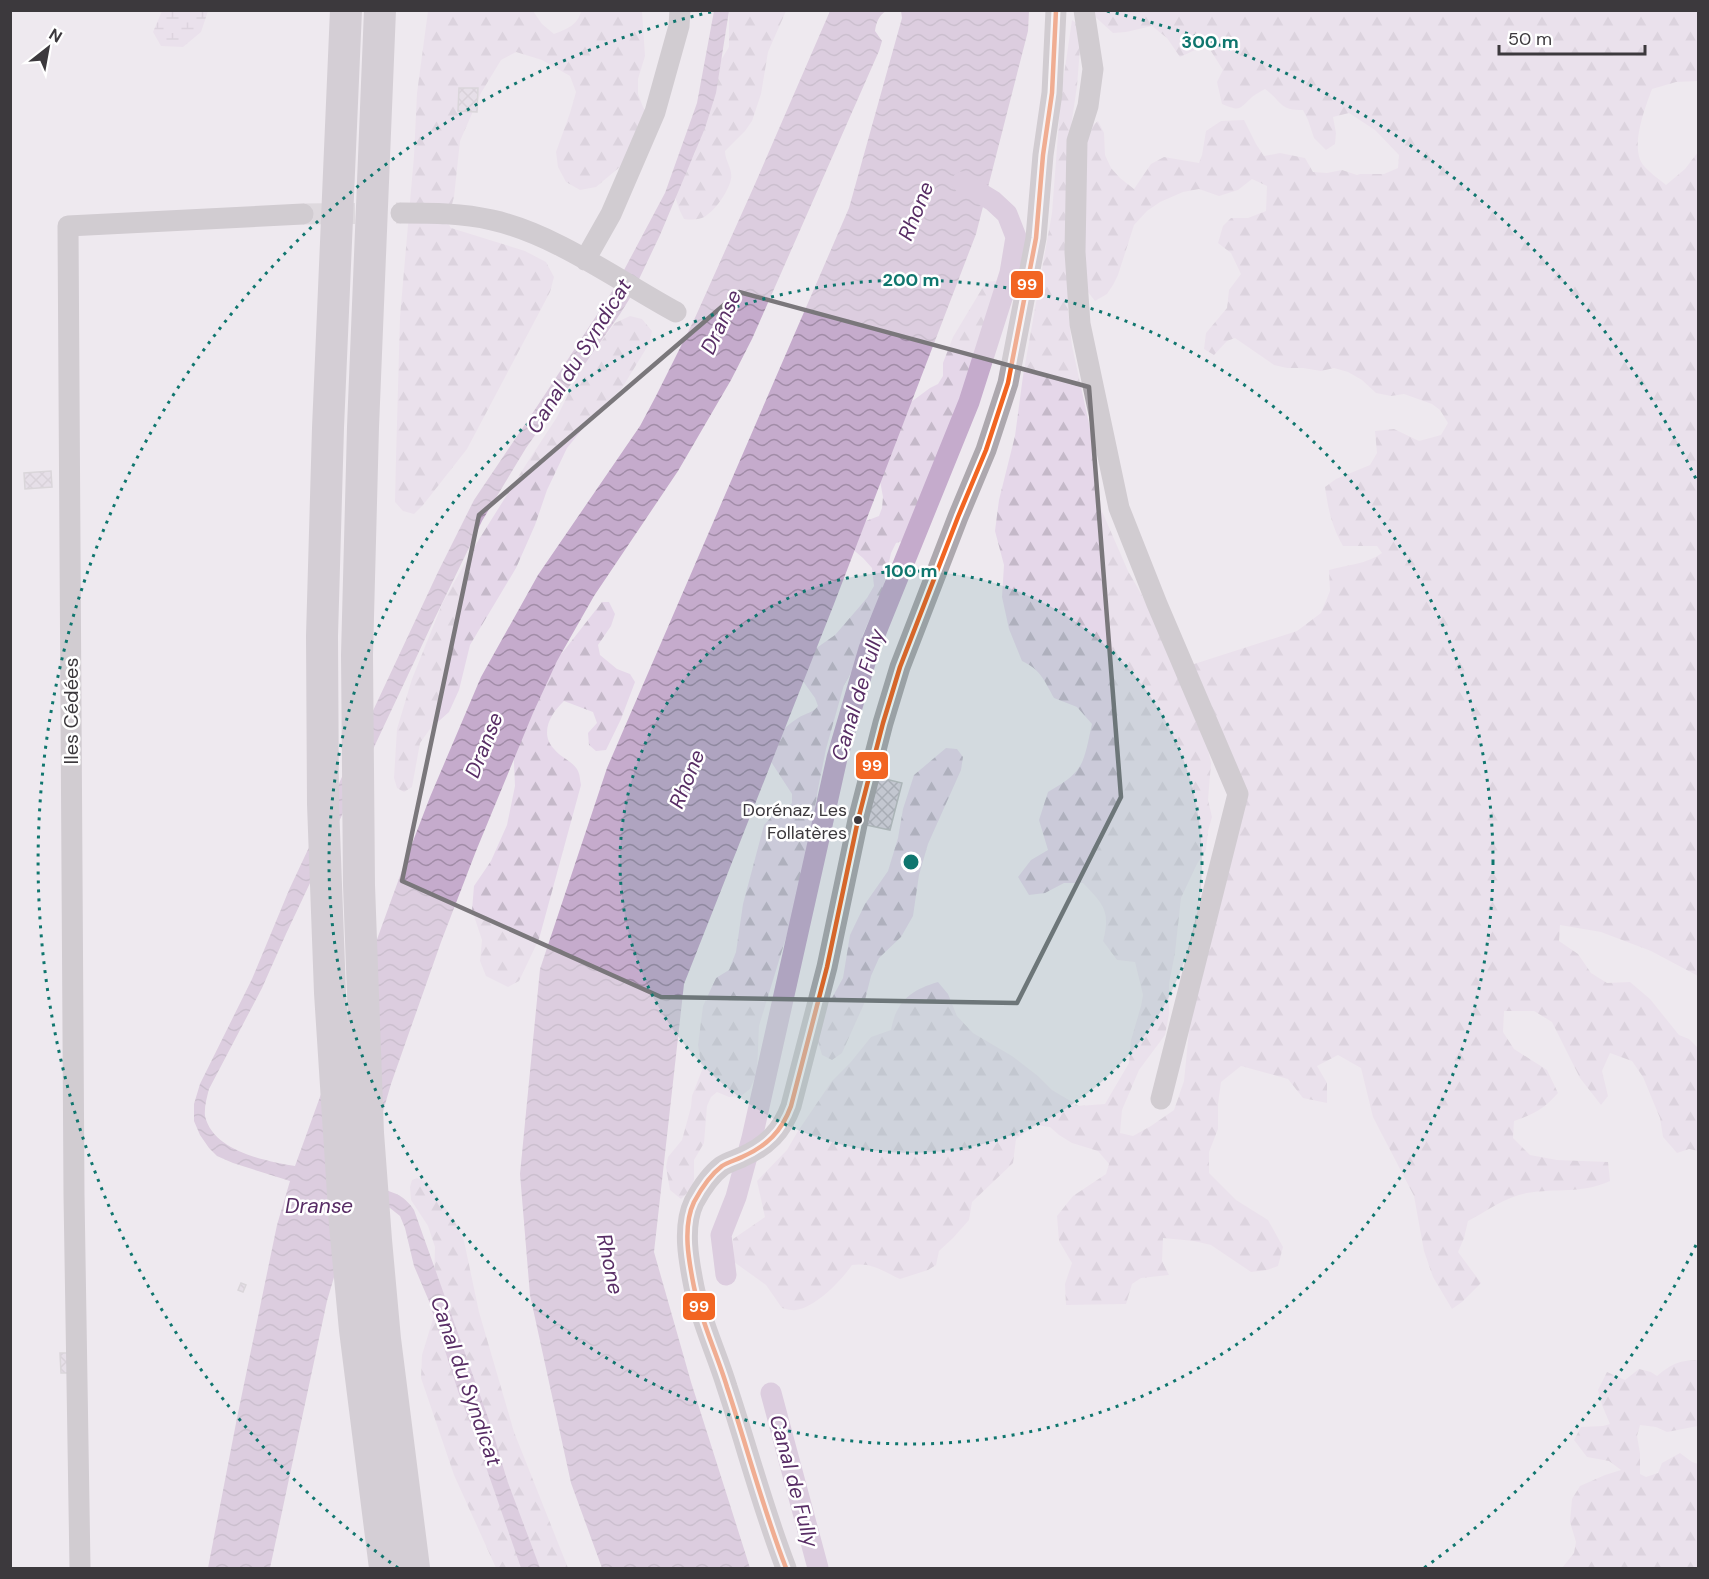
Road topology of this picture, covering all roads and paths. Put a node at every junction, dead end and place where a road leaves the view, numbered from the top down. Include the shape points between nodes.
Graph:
1 (330, 10) edge
2 (346, 10) edge
3 (380, 10) edge
4 (680, 10) edge
5 (1056, 10) edge
6 (1084, 10) edge
7 (401, 213) tunnel mouth
8 (303, 214) tunnel mouth
9 (592, 264) junction
10 (676, 312) dead end
11 (328, 428) junction
12 (1161, 1099) dead end
13 (80, 1569) edge
14 (385, 1569) edge
15 (414, 1569) edge
16 (786, 1569) edge

1 - 11 street
2 - 11 highway
3 - 15 highway via 357,655 359,885 376,1240
4 - 9 street via 655,112
5 - 16 street via 1052,93 1036,238 1008,383 986,450 900,667 858,820 827,968 791,1106 782,1127 770,1141 724,1165 706,1183 693,1205 688,1231 699,1305
6 - 12 street via 1093,69 1088,106 1077,141 1075,252 1080,324 1119,508 1238,794
7 - 9 street via 453,213 494,220 558,245
8 - 13 street, Iles Cédées via 69,226
9 - 10 street
11 - 14 highway via 322,636 330,993 355,1330

